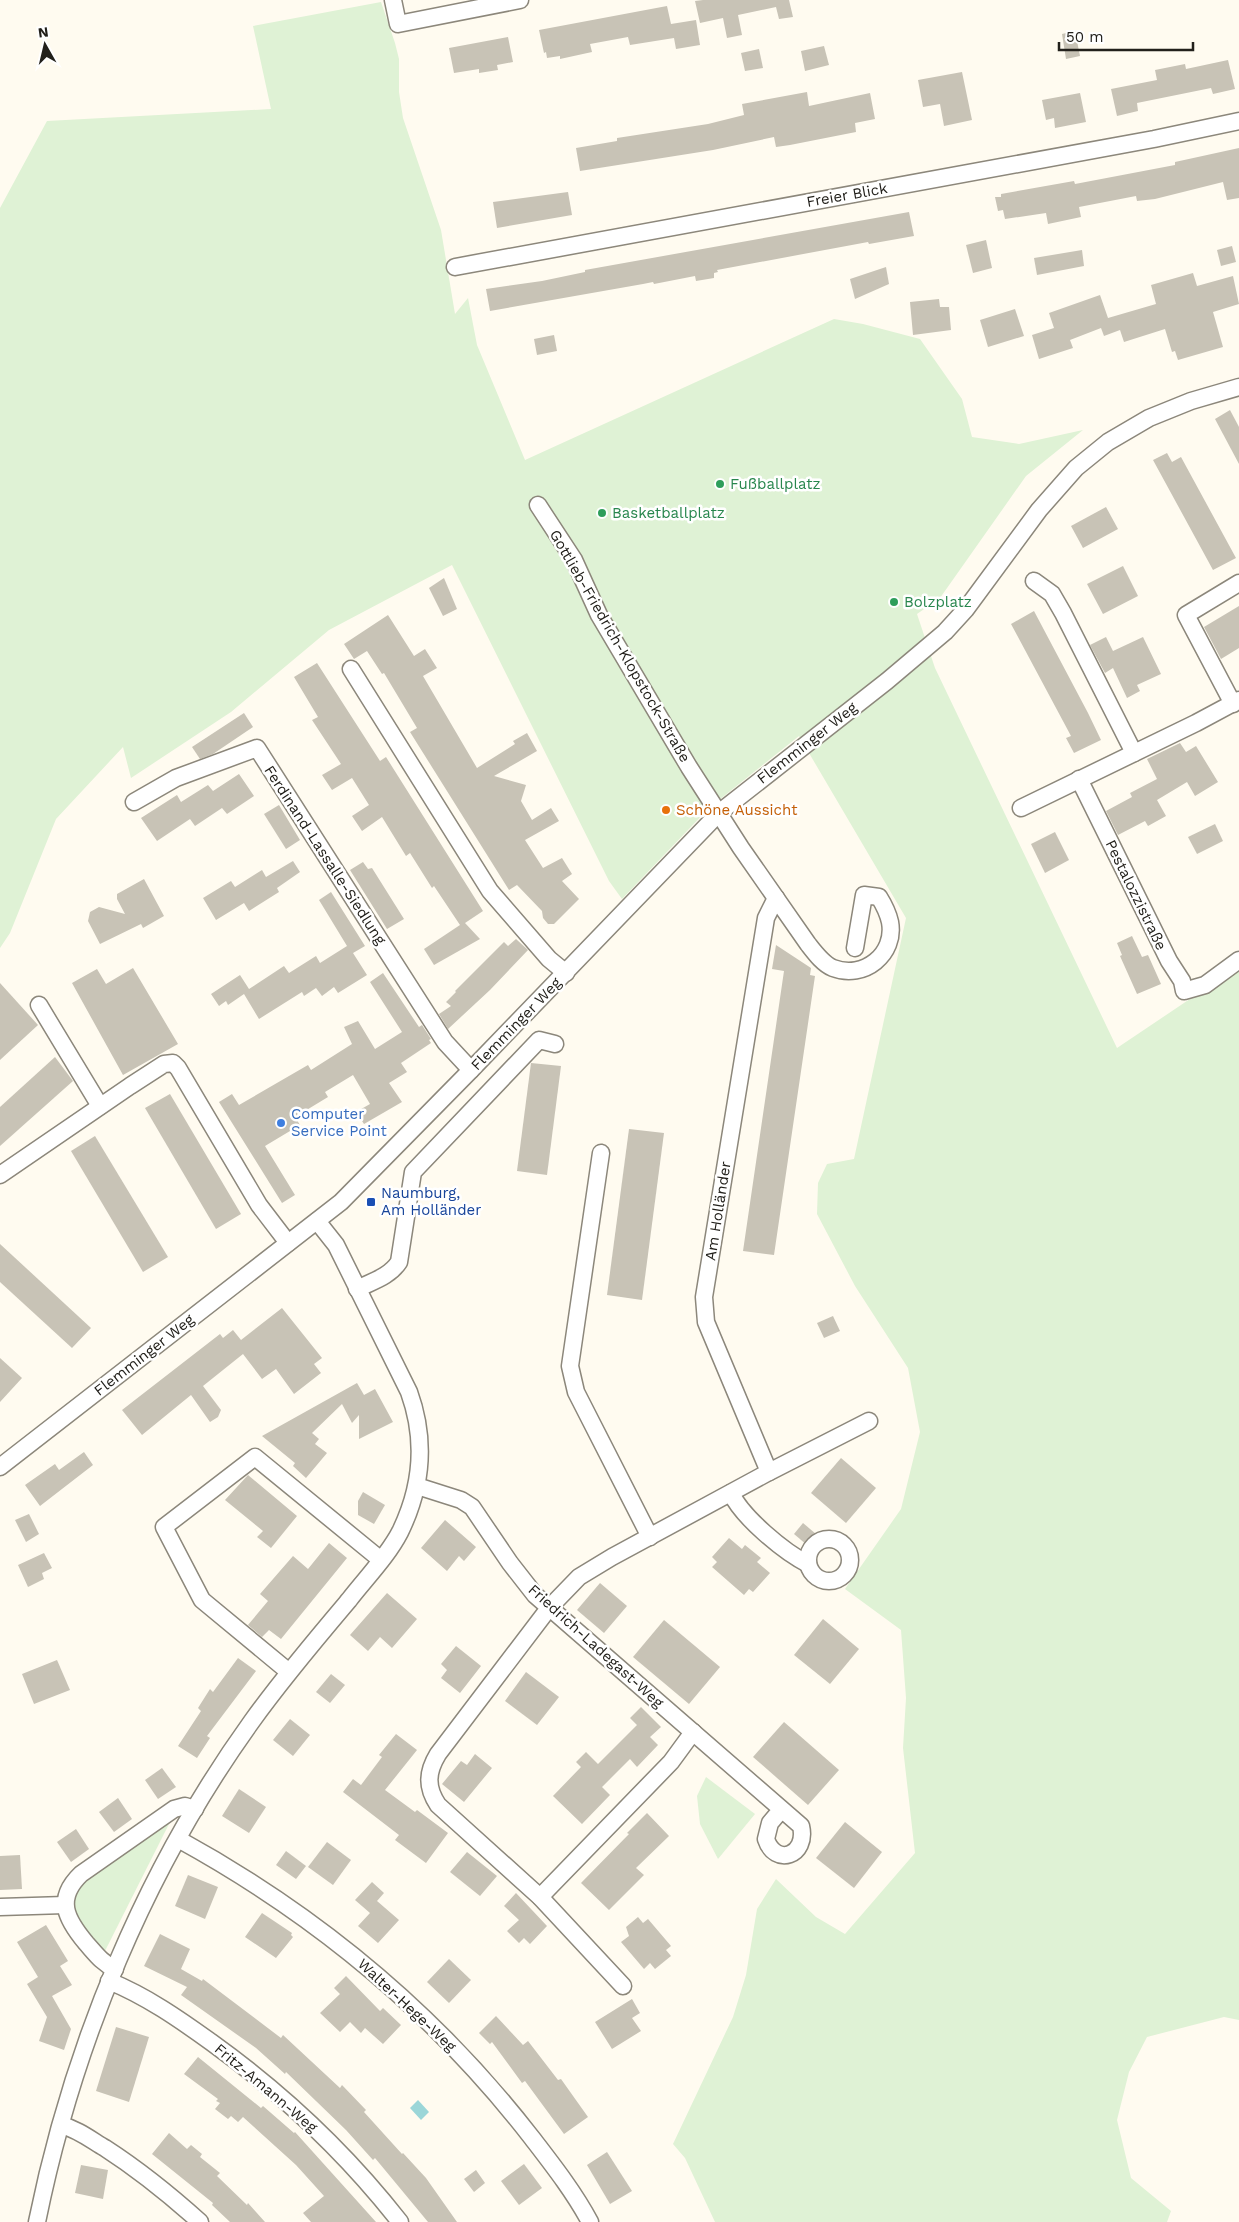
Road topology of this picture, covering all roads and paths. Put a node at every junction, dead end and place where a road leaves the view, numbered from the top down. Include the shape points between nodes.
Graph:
1 (393, 0) edge
2 (520, 0) edge
3 (1239, 121) edge
4 (455, 267) dead end
5 (1239, 387) edge
6 (538, 505) dead end
7 (1034, 581) dead end
8 (1239, 583) edge
9 (351, 669) dead end
10 (1236, 702) edge
11 (1134, 753) junction
12 (1079, 779) junction
13 (134, 802) dead end
14 (1021, 808) dead end
15 (720, 812) junction
16 (776, 898) junction
17 (856, 948) dead end
18 (1239, 960) edge
19 (566, 973) junction
20 (39, 1005) dead end
21 (555, 1044) dead end
22 (471, 1070) junction
23 (100, 1106) junction
24 (600, 1153) dead end
25 (0, 1175) edge
26 (317, 1220) junction
27 (288, 1243) junction
28 (357, 1289) junction
29 (869, 1421) dead end
30 (0, 1467) edge
31 (769, 1472) junction
32 (417, 1486) junction
33 (731, 1494) junction
34 (650, 1537) junction
35 (381, 1560) junction
36 (808, 1564) dead end
37 (549, 1608) junction
38 (289, 1672) junction
39 (693, 1732) junction
40 (195, 1809) junction
41 (781, 1810) dead end
42 (178, 1839) junction
43 (540, 1897) junction
44 (65, 1905) junction
45 (0, 1907) edge
46 (112, 1975) junction
47 (623, 1986) dead end
48 (60, 2125) junction
49 (37, 2222) edge
50 (200, 2222) edge
51 (400, 2222) edge
52 (590, 2222) edge

1 - 2 street via 398,24
3 - 4 street, Freier Blick
5 - 15 street, Flemminger Weg via 1149,418 1093,454 1057,487 966,609 945,632
6 - 15 street, Gottlieb-Friedrich-Klopstock-Straße via 574,560 599,615 689,767
7 - 11 street via 1052,594
8 - 10 street via 1186,615
9 - 19 street via 490,891
10 - 11 street
11 - 12 street
12 - 14 street
12 - 18 street, Pestalozzistraße via 1182,981 1184,991 1205,985
13 - 22 street, Ferdinand-Lassalle-Siedlung via 176,778 257,748 445,1042
15 - 16 street
15 - 19 street, Flemminger Weg
16 - 17 street via 820,958 832,968 843,971 870,966 887,949 890,924 888,912 879,898 864,895
16 - 31 street, Am Holländer via 766,918 704,1297 706,1322
19 - 22 street, Flemminger Weg
20 - 23 street
21 - 28 street via 539,1040 413,1172 399,1262 386,1276
22 - 26 street, Flemminger Weg via 340,1202
23 - 25 street
23 - 27 street via 164,1064 173,1063 259,1205
24 - 34 street via 570,1366 576,1392
26 - 27 street, Flemminger Weg
26 - 28 street via 336,1245
27 - 30 street, Flemminger Weg
28 - 32 street via 415,1408 420,1445
29 - 31 street
31 - 33 street
32 - 35 street via 399,1534
32 - 37 street, Friedrich-Ladegast-Weg via 461,1500 472,1507 514,1569
33 - 34 street
33 - 36 street via 741,1512 796,1558
34 - 37 street via 578,1577
35 - 38 street
35 - 38 street via 255,1457 164,1527 202,1600
37 - 39 street, Friedrich-Ladegast-Weg
37 - 43 street via 438,1754 428,1777 438,1805
38 - 40 street via 250,1724
39 - 41 street, Friedrich-Ladegast-Weg
39 - 43 street via 671,1762
40 - 42 street
40 - 44 street via 184,1806 174,1809 81,1874 69,1888
42 - 46 street
42 - 52 street, Walter-Hege-Weg via 312,1923 426,2019 500,2097 544,2153
43 - 47 street
44 - 45 street
44 - 46 street, Fritz-Amann-Weg via 66,1914 78,1934
46 - 48 street via 85,2042
46 - 51 street, Fritz-Amann-Weg via 189,2026 285,2099 348,2161
48 - 49 street
48 - 50 street via 79,2131 122,2159

